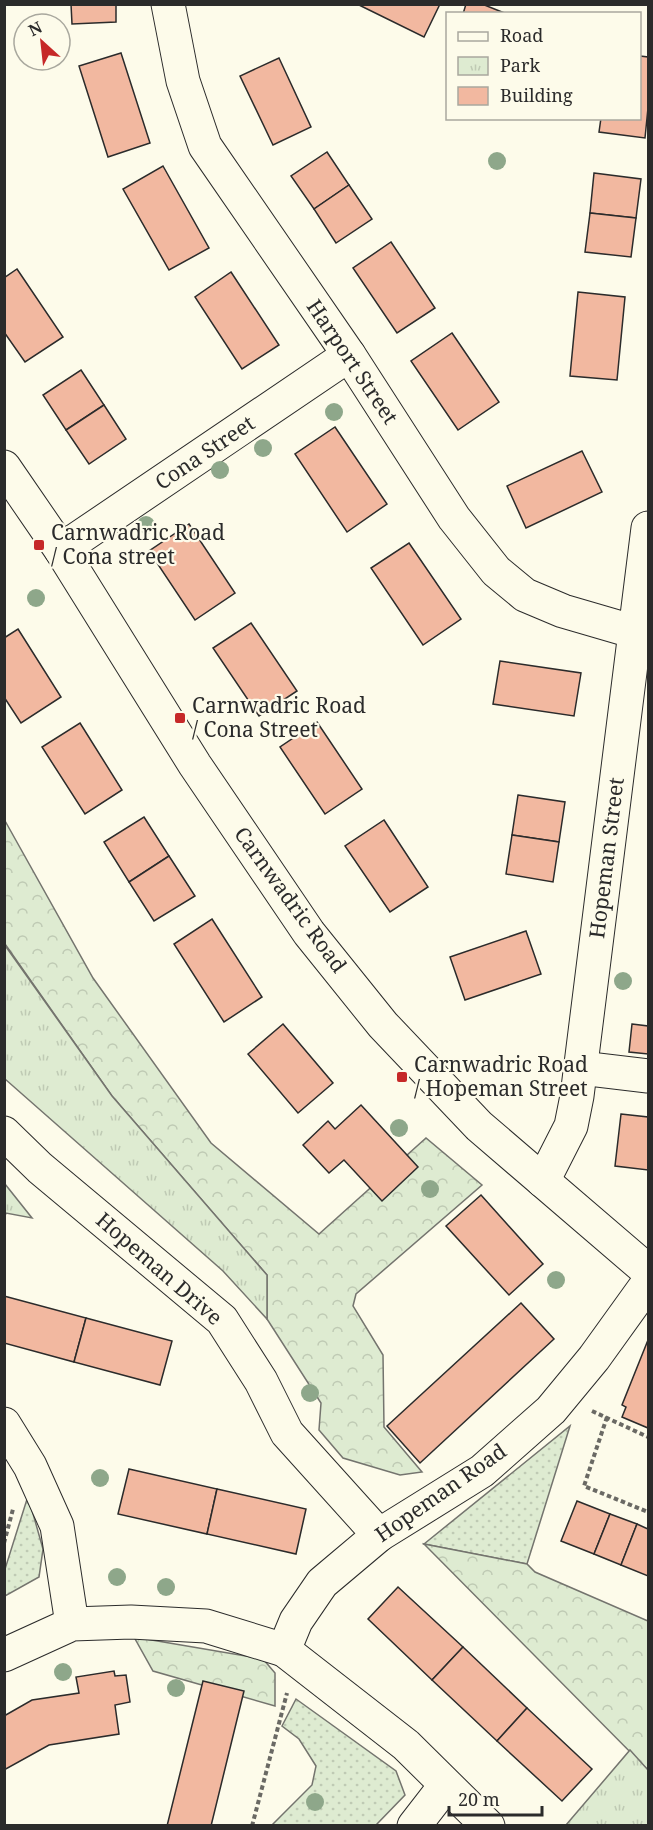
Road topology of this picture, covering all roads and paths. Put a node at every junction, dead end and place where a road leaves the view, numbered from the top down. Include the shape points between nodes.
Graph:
1 (168, 4) edge
2 (350, 355) junction
3 (4, 467) edge
4 (648, 528) edge
5 (61, 550) junction
6 (635, 632) junction
7 (581, 1068) junction
8 (648, 1076) edge
9 (4, 1133) edge
10 (543, 1181) junction
11 (648, 1270) edge
12 (648, 1283) edge
13 (561, 1398) junction
14 (607, 1417) junction
15 (4, 1424) edge
16 (648, 1437) edge
17 (648, 1512) edge
18 (378, 1536) junction
19 (72, 1624) junction
20 (4, 1655) edge
21 (290, 1655) junction
22 (445, 1786) junction
23 (252, 1826) edge
24 (414, 1826) edge
25 (488, 1826) edge

1 - 2 street, Harport Street via 183,81 205,146
2 - 5 street, Cona Street
2 - 6 street, Harport Street via 454,518 496,570 525,595 563,611
3 - 5 street, Carnwadric Road
4 - 6 street, Hopeman Street
5 - 10 street, Carnwadric Road via 195,765 309,933 383,1025 479,1126
6 - 7 street, Hopeman Street
7 - 8 street
7 - 10 street, Hopeman Street via 571,1126
9 - 18 street, Hopeman Drive via 40,1168 222,1320 261,1381 286,1433
10 - 11 street, Carnwadric Road
12 - 13 street, Hopeman Road
13 - 14 path
13 - 18 street, Hopeman Road via 482,1471
14 - 16 path
14 - 17 path via 584,1486
15 - 19 street via 30,1466 57,1526
18 - 21 street, Hopeman Road via 322,1583 296,1621
19 - 20 street
19 - 21 street via 206,1626
21 - 22 street via 406,1745
21 - 23 path
22 - 24 street
22 - 25 street

